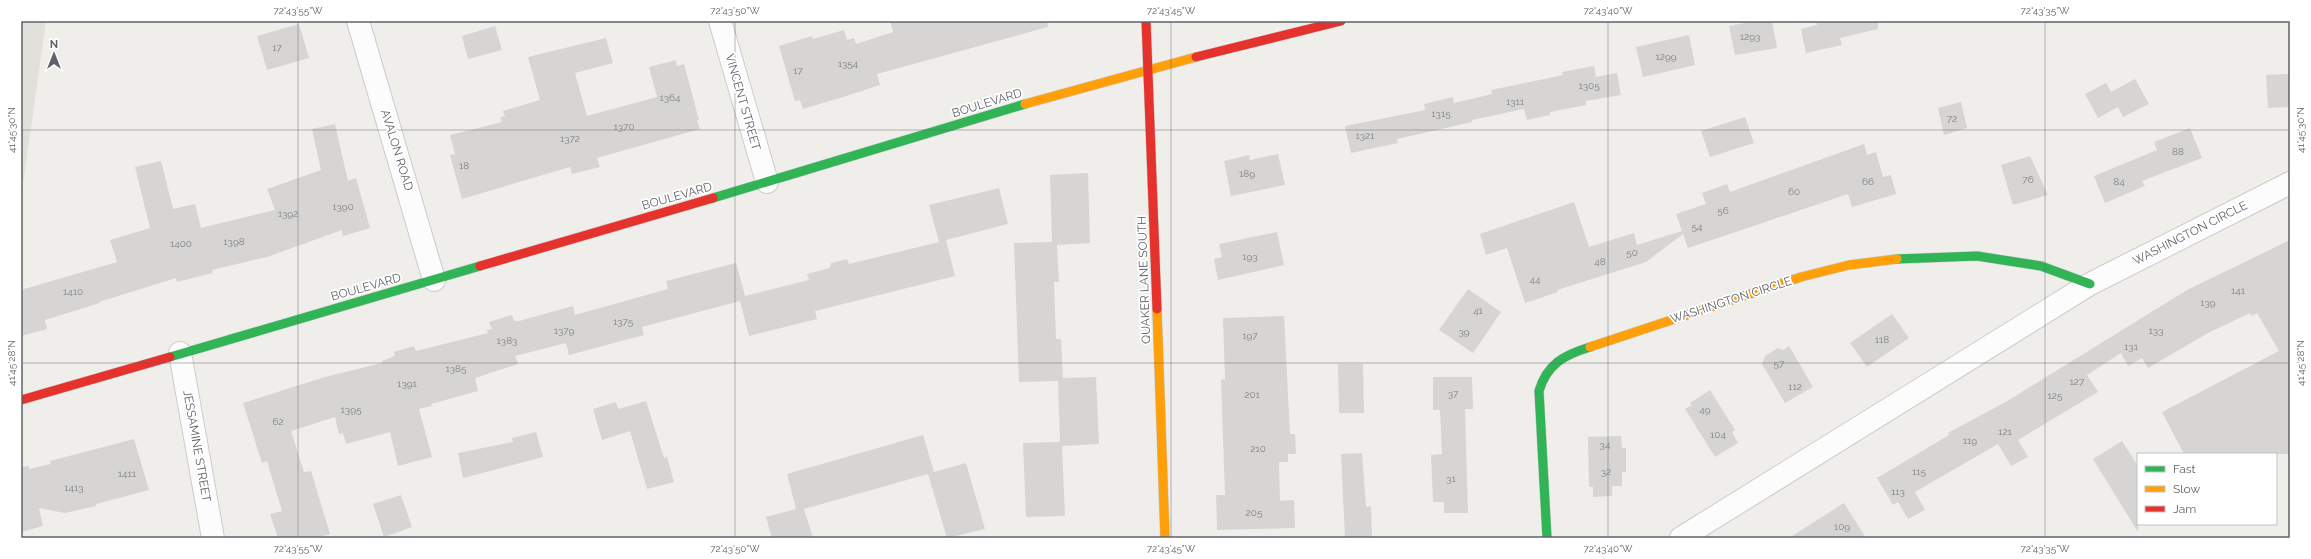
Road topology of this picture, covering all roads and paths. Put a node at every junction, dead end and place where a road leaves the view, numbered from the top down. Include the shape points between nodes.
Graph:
1 (358, 21) edge
2 (720, 21) edge
3 (1146, 21) edge
4 (1340, 21) edge
5 (1148, 70) junction
6 (767, 182) junction
7 (2290, 183) edge
8 (434, 280) junction
9 (2090, 284) junction
10 (180, 353) junction
11 (21, 400) edge
12 (213, 538) edge
13 (1165, 538) edge
14 (1546, 538) edge
15 (1681, 538) edge

1 - 8 street, AVALON ROAD
2 - 6 street, VINCENT STREET
3 - 5 main road, QUAKER LANE SOUTH
4 - 5 main road, BOULEVARD
5 - 6 main road, BOULEVARD via 1020,105
5 - 13 main road, QUAKER LANE SOUTH
6 - 8 main road, BOULEVARD
7 - 9 street, WASHINGTON CIRCLE
8 - 10 main road, BOULEVARD
9 - 14 main road, WASHINGTON CIRCLE via 2041,266 1977,256 1909,258 1849,265 1801,277 1560,358 1549,367 1542,378 1539,391
9 - 15 street, WASHINGTON CIRCLE
10 - 11 main road, BOULEVARD
10 - 12 street, JESSAMINE STREET

